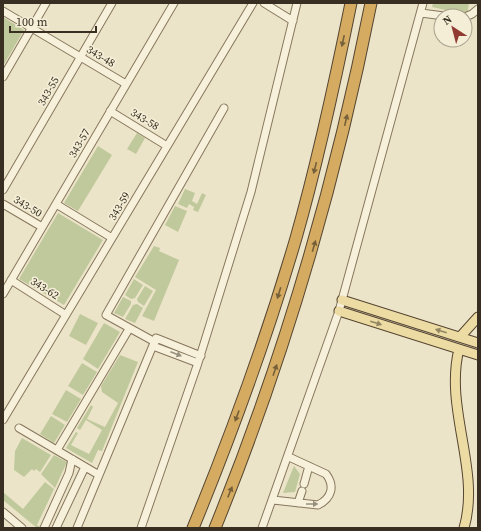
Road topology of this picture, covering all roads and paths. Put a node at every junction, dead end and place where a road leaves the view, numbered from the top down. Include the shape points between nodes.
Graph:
1 (46, 3) edge
2 (112, 3) edge
3 (174, 3) edge
4 (253, 3) edge
5 (264, 3) edge
6 (298, 3) edge
7 (351, 3) edge
8 (371, 3) edge
9 (423, 3) edge
10 (3, 11) edge
11 (420, 14) junction
12 (433, 15) edge
13 (293, 21) junction
14 (32, 28) junction
15 (81, 57) junction
16 (3, 77) edge
17 (126, 84) junction
18 (224, 108) dead end
19 (110, 111) junction
20 (167, 146) junction
21 (3, 190) edge
22 (3, 204) edge
23 (56, 204) junction
24 (42, 227) junction
25 (112, 238) junction
26 (11, 280) junction
27 (3, 294) edge
28 (342, 300) junction
29 (339, 311) junction
30 (66, 315) junction
31 (478, 317) edge
32 (129, 329) junction
33 (460, 337) junction
34 (155, 342) junction
35 (478, 343) edge
36 (459, 349) junction
37 (478, 354) edge
38 (201, 356) junction
39 (198, 363) junction
40 (3, 420) edge
41 (19, 428) dead end
42 (57, 450) junction
43 (289, 456) junction
44 (72, 459) junction
45 (309, 466) junction
46 (85, 467) junction
47 (69, 470) junction
48 (81, 475) junction
49 (99, 475) junction
50 (274, 500) junction
51 (298, 503) junction
52 (3, 512) edge
53 (22, 528) edge
54 (44, 528) edge
55 (56, 528) edge
56 (77, 528) edge
57 (140, 528) edge
58 (193, 528) edge
59 (215, 528) edge
60 (262, 528) edge
61 (464, 528) edge

1 - 14 street
2 - 15 street, 343-55
3 - 17 street, 343-57
4 - 20 street, 343-59
5 - 13 street
6 - 13 street
7 -> 58 highway via 324,128 290,259 234,424
59 -> 8 highway via 266,398 306,275 335,171
9 - 11 street
10 - 14 street, 343-48
11 - 12 street
11 - 28 street
13 - 38 street via 251,192
14 - 15 street, 343-48
14 - 16 street
15 - 17 street, 343-48
15 - 21 street, 343-55
17 - 19 street, 343-57
18 - 32 street via 106,315
19 - 20 street, 343-58
19 - 23 street, 343-57
20 - 25 street, 343-59
22 - 24 street, 343-50
23 - 24 street, 343-57
23 - 25 street
24 - 26 street, 343-57
25 - 30 street, 343-59
26 - 27 street, 343-57
26 - 30 street, 343-62
28 - 29 street
33 -> 28 main road
29 -> 36 main road
29 - 43 street
30 - 40 street, 343-59
31 - 33 main road
32 - 34 street
32 - 42 street
33 - 35 main road
34 - 38 street
34 -> 39 street
34 - 49 street
36 - 37 main road
36 - 61 main road via 457,392 472,454 476,484 473,506
38 - 39 street
39 - 57 street
41 - 42 street
42 - 44 street
43 - 45 street
43 - 50 street
44 - 46 street
44 - 47 street
45 - 51 street
51 -> 45 street via 318,504 324,502 331,492 330,480 326,474
46 - 48 street
46 - 49 street
47 - 48 street
47 - 54 street
48 - 55 street
49 - 56 street
50 - 51 street
50 - 60 street
52 - 53 street

